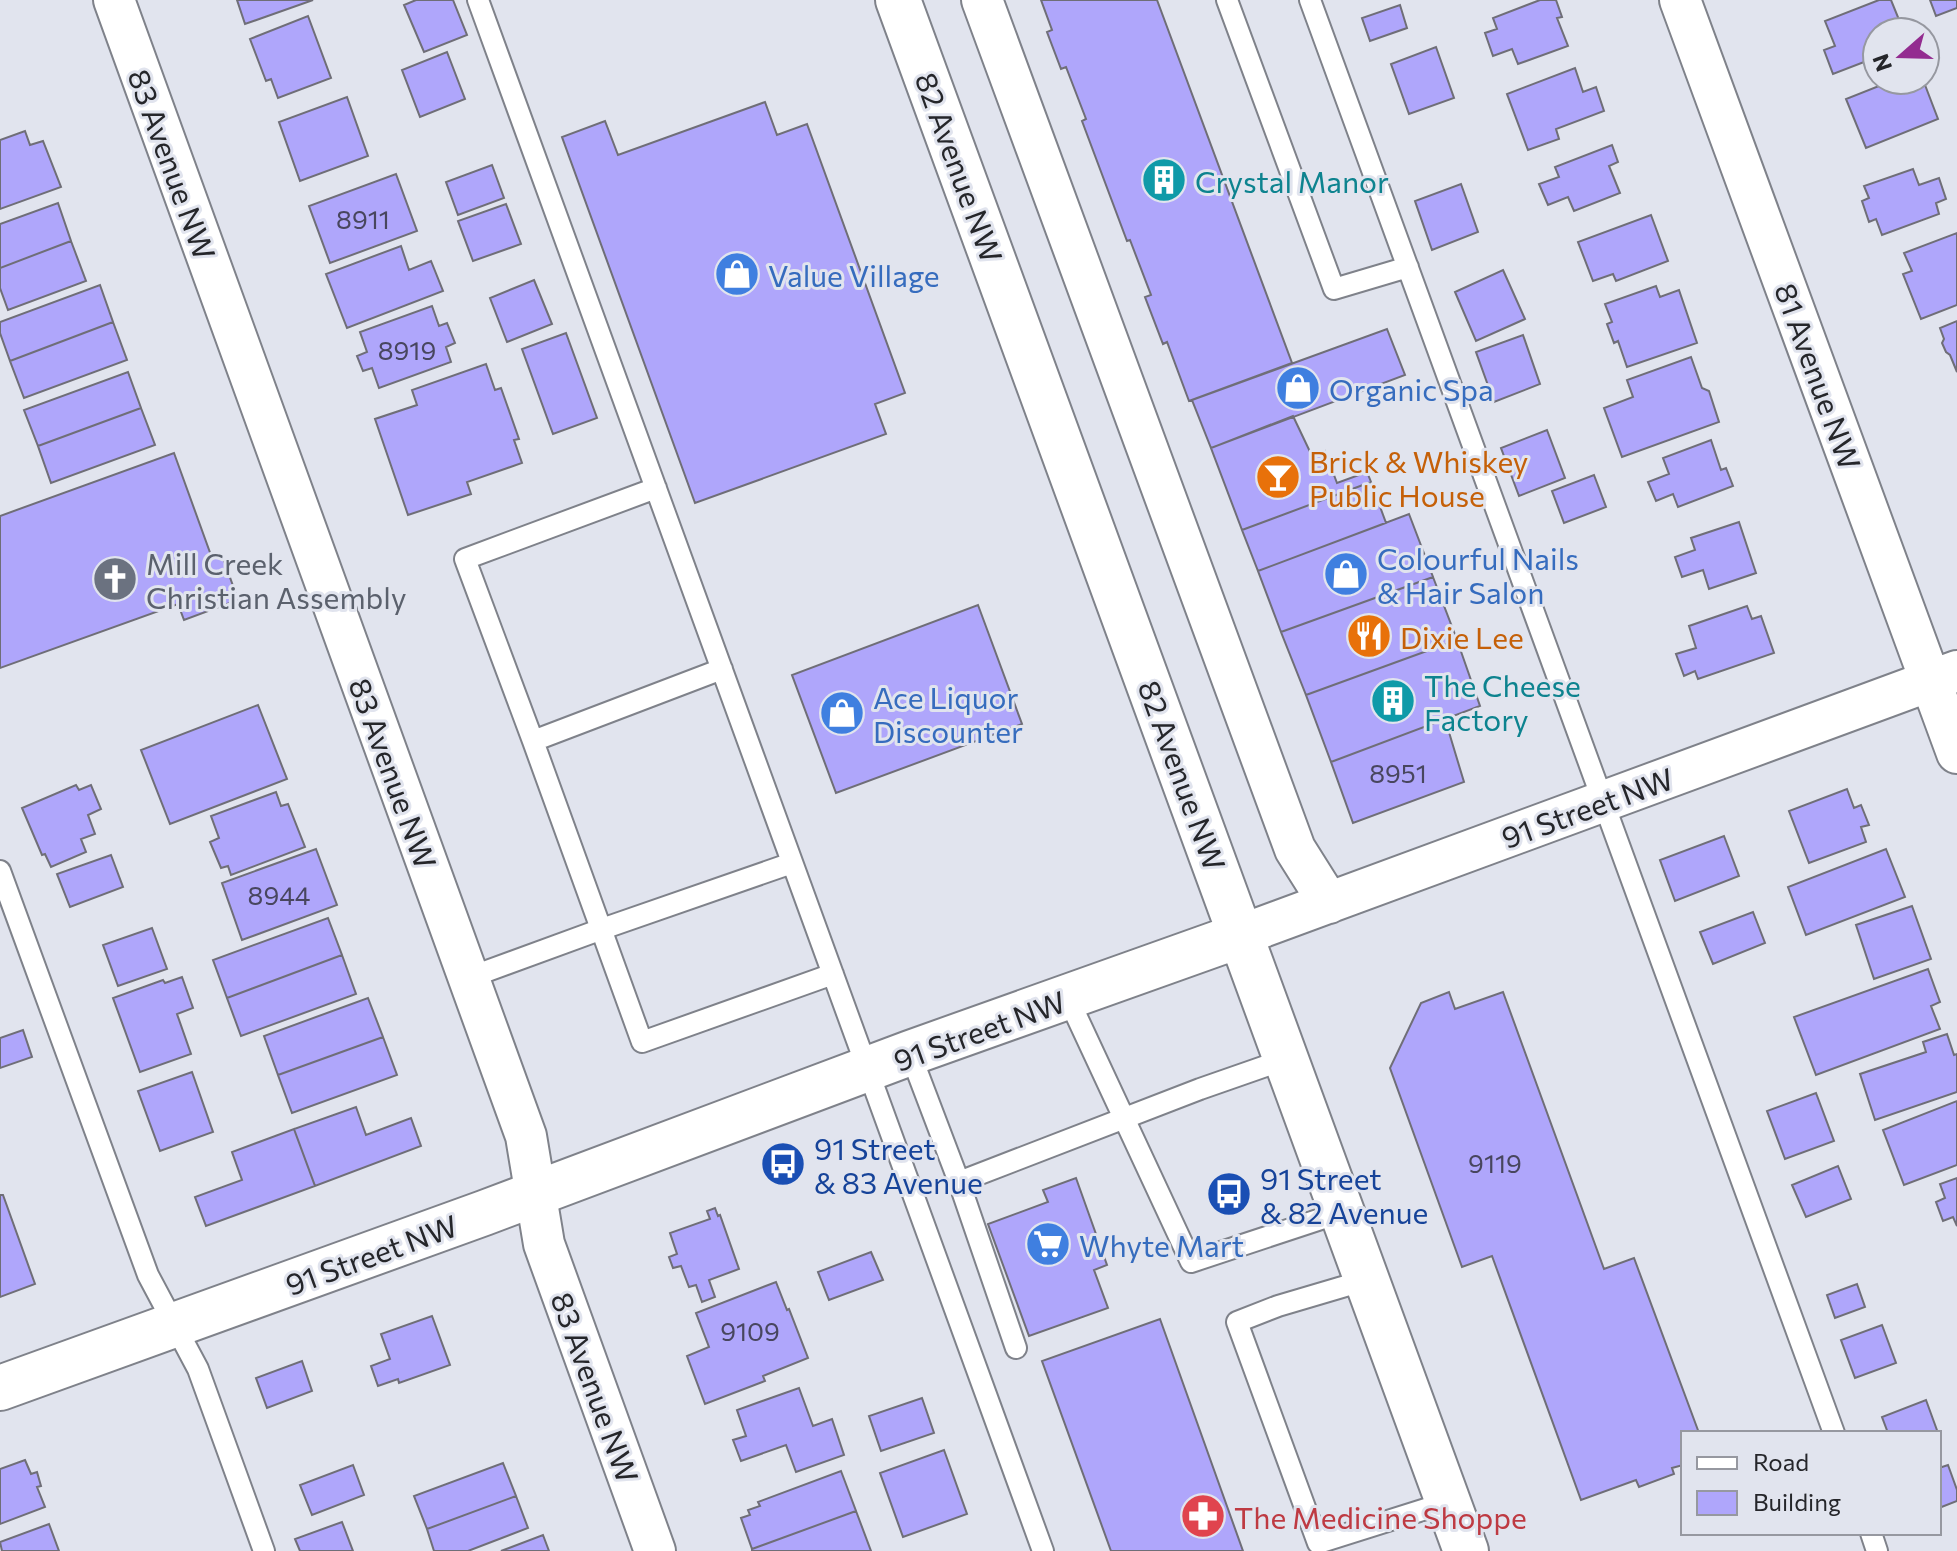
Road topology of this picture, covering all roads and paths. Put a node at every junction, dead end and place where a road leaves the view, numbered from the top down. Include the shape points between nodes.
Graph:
1 (114, 0) edge
2 (478, 0) edge
3 (898, 0) edge
4 (982, 0) edge
5 (1227, 0) edge
6 (1310, 0) edge
7 (1680, 0) edge
8 (1408, 267) junction
9 (656, 488) junction
10 (722, 669) junction
11 (1944, 676) edge
12 (533, 741) junction
13 (1957, 753) edge
14 (1603, 801) junction
15 (792, 863) junction
16 (0, 871) edge
17 (1329, 903) junction
18 (602, 929) junction
19 (1241, 935) junction
20 (833, 974) junction
21 (468, 978) junction
22 (1068, 998) junction
23 (910, 1053) junction
24 (1286, 1059) junction
25 (868, 1071) junction
26 (1123, 1118) junction
27 (959, 1182) junction
28 (535, 1194) junction
29 (1342, 1212) junction
30 (1366, 1280) junction
31 (174, 1324) junction
32 (1016, 1348) dead end
33 (0, 1388) edge
34 (1833, 1431) edge
35 (1448, 1502) junction
36 (264, 1551) edge
37 (655, 1551) edge
38 (1043, 1551) edge
39 (1466, 1551) edge

1 - 21 street, 83 Avenue NW
2 - 9 lane
3 - 19 main road, 82 Avenue NW
4 - 17 street via 1295,849
5 - 8 lane via 1334,289
6 - 8 lane
7 - 11 street, 81 Avenue NW
8 - 14 lane
9 - 10 lane
9 - 12 lane via 465,559
10 - 12 lane
10 - 15 lane
11 - 13 street, 81 Avenue NW
11 - 14 street, 91 Street NW
12 - 18 lane
14 - 17 street, 91 Street NW
14 - 34 lane
15 - 18 lane
15 - 20 lane
16 - 31 lane via 148,1275
17 - 19 street, 91 Street NW
18 - 20 lane via 642,1042
18 - 21 lane
19 - 22 main road, 91 Street NW
19 - 24 main road, 82 Avenue NW
20 - 25 lane
21 - 28 street, 83 Avenue NW via 526,1136
22 - 23 main road, 91 Street NW
22 - 26 lane
23 - 25 main road, 91 Street NW
23 - 27 lane
24 - 26 lane
24 - 29 main road, 82 Avenue NW
25 - 28 main road, 91 Street NW
25 - 38 lane
26 - 27 lane
26 - 29 lane via 1191,1262
27 - 32 lane
28 - 31 main road, 91 Street NW
28 - 37 street, 83 Avenue NW via 544,1244
29 - 30 main road, 82 Avenue NW
30 - 35 main road, 82 Avenue NW
30 - 35 lane via 1237,1322 1318,1543
31 - 33 main road, 91 Street NW
31 - 36 lane via 198,1369
35 - 39 main road, 82 Avenue NW

